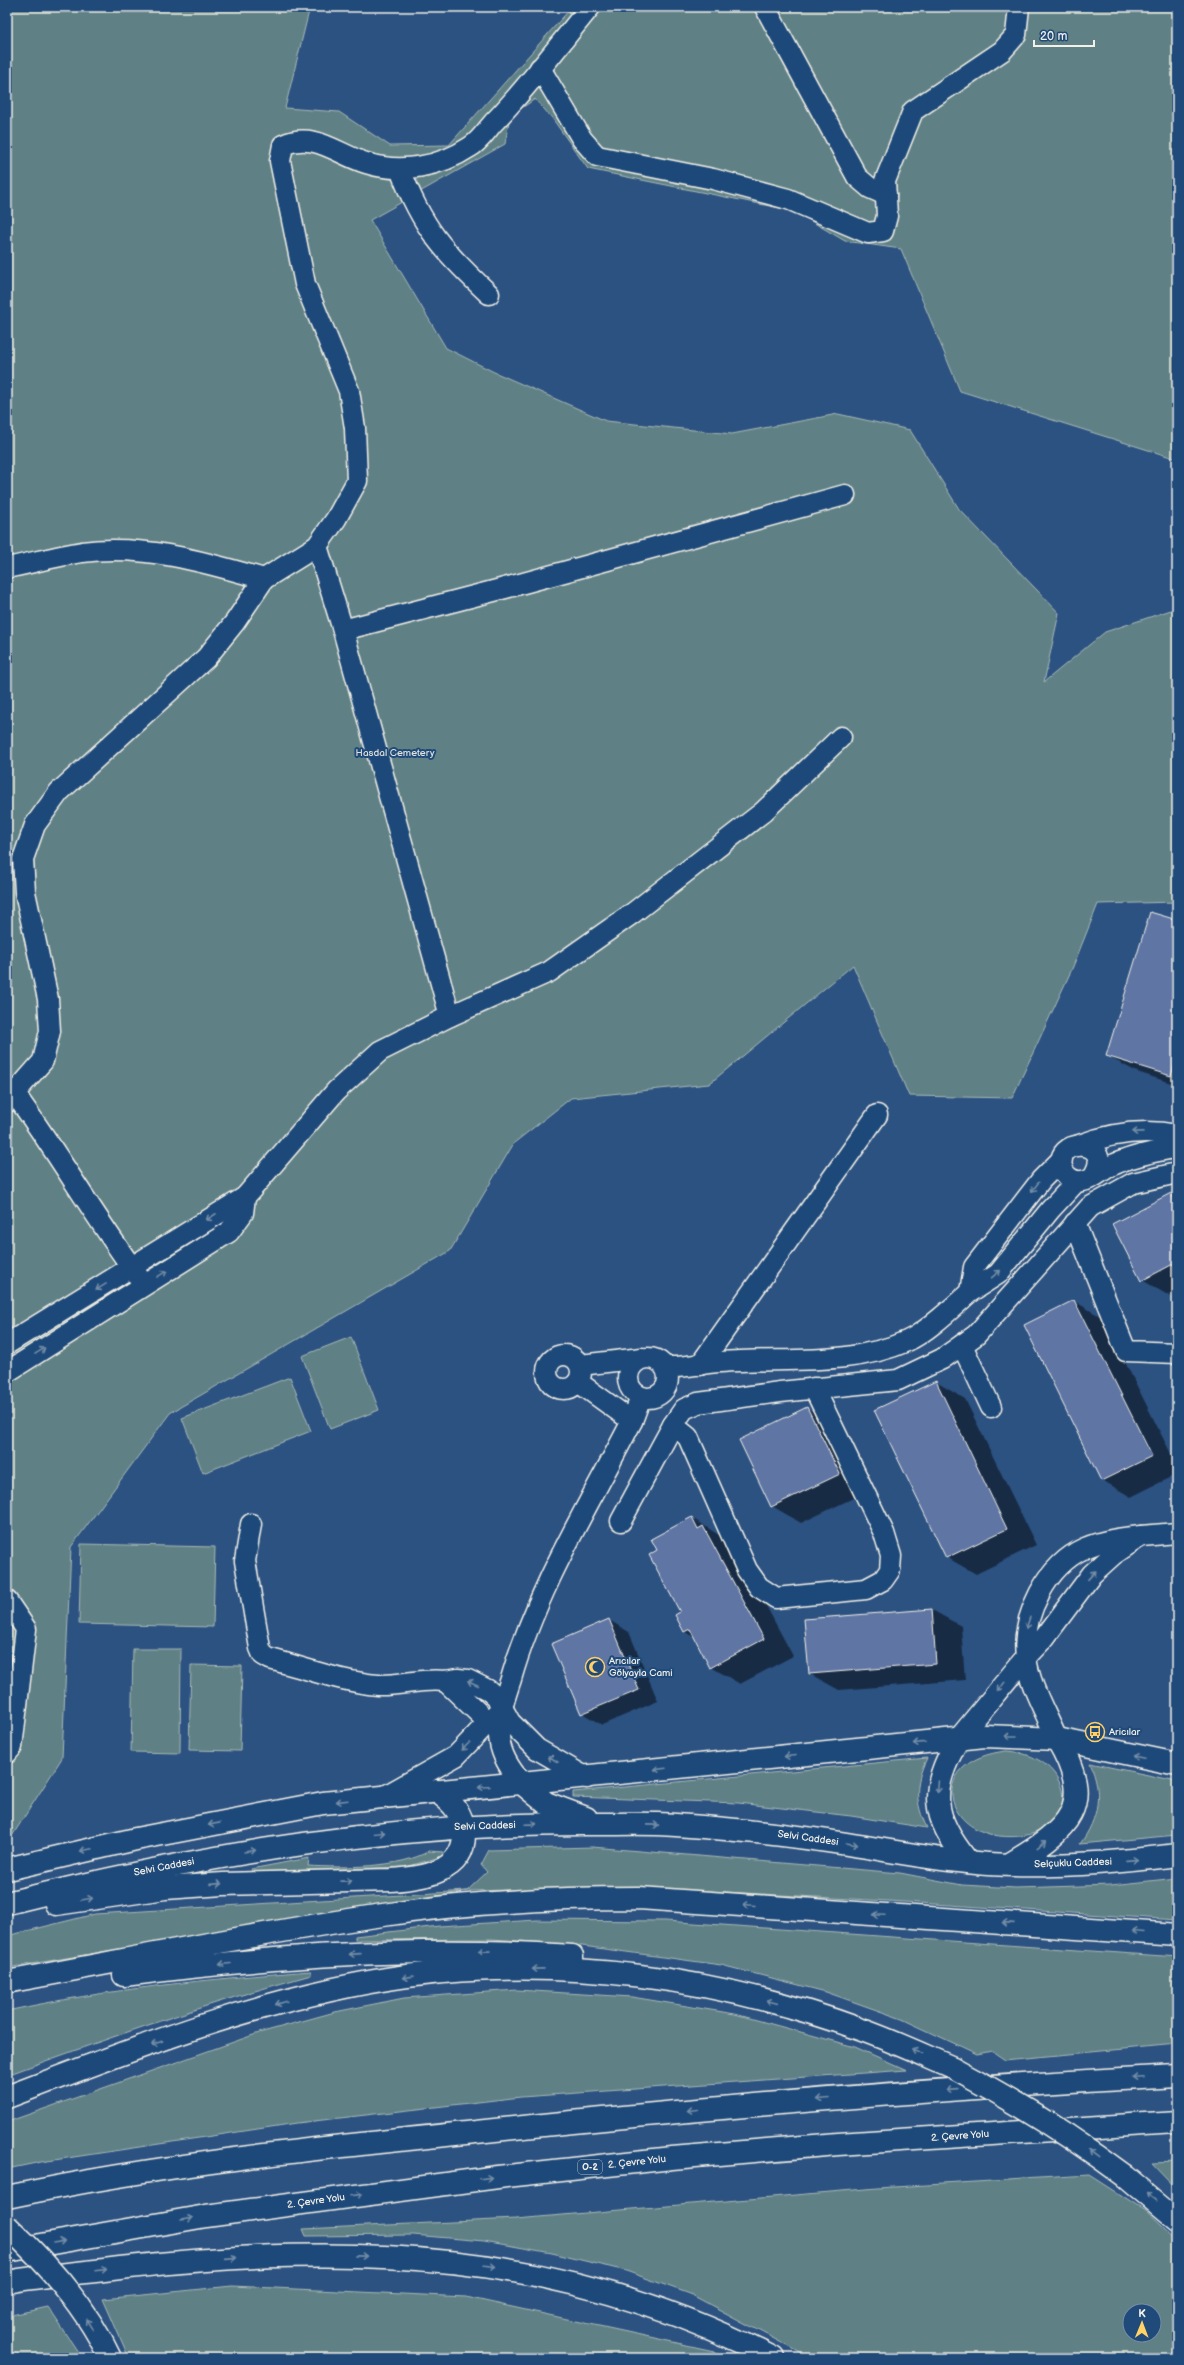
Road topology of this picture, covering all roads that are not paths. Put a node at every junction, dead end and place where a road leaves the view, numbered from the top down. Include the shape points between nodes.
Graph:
1 (590, 7) edge
2 (765, 7) edge
3 (1019, 7) edge
4 (540, 68) junction
5 (400, 169) junction
6 (886, 195) junction
7 (489, 294) dead end
8 (844, 495) dead end
9 (317, 546) junction
10 (7, 568) edge
11 (264, 579) junction
12 (343, 630) junction
13 (841, 737) dead end
14 (450, 1016) junction
15 (11, 1098) edge
16 (877, 1114) dead end
17 (1177, 1135) edge
18 (1079, 1145) junction
19 (1177, 1147) edge
20 (1062, 1159) junction
21 (1177, 1173) edge
22 (1085, 1178) junction
23 (244, 1197) junction
24 (1075, 1223) junction
25 (132, 1268) junction
26 (144, 1285) junction
27 (970, 1292) junction
28 (7, 1344) edge
29 (962, 1345) junction
30 (1177, 1353) edge
31 (642, 1358) junction
32 (700, 1365) junction
33 (666, 1367) junction
34 (7, 1372) edge
35 (814, 1388) junction
36 (641, 1397) junction
37 (991, 1407) dead end
38 (632, 1421) junction
39 (673, 1425) junction
40 (621, 1521) dead end
41 (250, 1524) dead end
42 (1177, 1533) edge
43 (1141, 1536) junction
44 (7, 1601) edge
45 (1026, 1657) junction
46 (445, 1681) junction
47 (502, 1707) junction
48 (488, 1722) junction
49 (958, 1738) junction
50 (1057, 1739) junction
51 (7, 1753) edge
52 (1177, 1764) edge
53 (587, 1778) junction
54 (523, 1784) junction
55 (436, 1791) junction
56 (385, 1796) junction
57 (614, 1824) junction
58 (464, 1827) junction
59 (1177, 1855) edge
60 (968, 1862) junction
61 (1009, 1865) junction
62 (7, 1869) edge
63 (7, 1903) edge
64 (7, 1911) edge
65 (1177, 1935) edge
66 (660, 1977) junction
67 (7, 1982) edge
68 (7, 1993) edge
69 (1177, 2076) edge
70 (7, 2097) edge
71 (1177, 2122) edge
72 (7, 2197) edge
73 (1177, 2220) edge
74 (7, 2226) edge
75 (7, 2252) edge
76 (7, 2282) edge
77 (110, 2358) edge
78 (772, 2358) edge

1 - 4 street
2 - 6 street via 857,177 870,188
3 - 6 street via 1016,35 1002,51 913,111 885,181
4 - 5 street via 471,147 435,164
4 - 6 street via 582,139 597,156 713,179 788,199 868,233 883,231 887,216
5 - 7 street via 410,197 425,224 450,257
5 - 9 street via 365,163 332,147 310,141 293,141 284,145 280,161 305,284 349,391 355,428 357,481 336,519
8 - 12 street
9 - 11 street
9 - 12 street
10 - 11 street via 82,552 142,551 192,558
11 - 15 street via 235,622 206,658 59,792 35,825 23,859 35,943 48,999 50,1031 42,1061
12 - 14 street
13 - 14 street via 763,812 633,913 549,972
14 - 23 street via 380,1051 336,1091
15 - 25 street
16 - 32 street
17 -> 18 street via 1126,1132
18 - 20 street via 1068,1149
18 - 22 street via 1095,1152 1098,1164
19 - 22 street via 1136,1156
20 - 22 street via 1066,1176
20 -> 27 street via 1041,1180 974,1267
21 - 24 street via 1133,1183 1090,1207
27 -> 22 street via 998,1274 1050,1210
23 -> 25 street
26 -> 23 street via 229,1232 243,1213
24 - 29 street via 1003,1306 976,1335
24 - 30 street via 1126,1351
25 - 26 street
25 -> 28 street
34 -> 26 street
27 - 32 street via 908,1340 875,1352 840,1357
29 - 35 street via 942,1359 898,1380
29 - 37 street
31 - 33 street via 656,1359
31 - 36 street via 631,1367 628,1380 634,1392
31 - 38 street via 579,1374
32 - 33 street via 685,1368
33 - 36 street via 668,1380 663,1392 652,1398
35 - 39 street via 698,1403 684,1409
35 - 39 street via 884,1533 891,1556 890,1570 883,1580 866,1589 776,1598 759,1587 747,1570 688,1437
36 - 38 street
38 - 47 street via 536,1606
39 - 40 street
41 - 46 street via 245,1561 260,1648 264,1655 270,1659 378,1685
42 - 43 street
45 -> 43 street via 1045,1637 1092,1574 1113,1555
43 -> 45 street via 1110,1539 1084,1549 1067,1561 1041,1590 1036,1600 1025,1630
44 - 51 street via 26,1629 12,1747
45 -> 49 street
45 - 50 street via 1031,1680
47 -> 46 street via 488,1690 468,1680
46 - 48 street
47 - 48 street
53 -> 47 street via 537,1749 510,1722
47 - 54 street via 499,1724 501,1746 512,1772
48 -> 56 street via 456,1756
50 -> 49 main road via 1025,1736
49 -> 53 main road
49 -> 60 main road via 938,1781 937,1803 942,1823
52 -> 50 main road
61 -> 50 main road via 1058,1831 1073,1808 1077,1789 1073,1769
53 - 54 main road
54 -> 55 main road
54 - 57 main road via 546,1803 576,1816
55 - 56 main road
55 - 58 main road via 451,1802 460,1814
56 -> 62 main road via 323,1803 36,1860
58 -> 57 main road, Selvi Caddesi
57 -> 60 main road, Selvi Caddesi via 673,1825 767,1832
63 -> 58 main road, Selvi Caddesi via 138,1872 244,1852 374,1833
64 -> 58 main road via 165,1888 415,1878 447,1867 456,1859 464,1842
61 -> 59 main road, Selçuklu Caddesi via 1084,1864
60 - 61 main road, Selçuklu Caddesi
65 -> 67 main road via 639,1898 577,1899 487,1904 383,1915
66 -> 68 main road via 634,1966 581,1957 507,1951 441,1950 304,1957 185,1967
66 -> 70 main road via 565,1969 460,1971 406,1977 283,2002 199,2028
73 -> 66 main road, bridge via 1125,2176 1069,2135 1020,2104 953,2068 863,2030 809,2012 733,1991
69 -> 72 main road via 904,2093 568,2122 226,2161
75 -> 71 main road, 2. Çevre Yolu / O-2 via 206,2216 498,2177 830,2145
77 -> 74 main road, bridge via 87,2319 53,2273
76 -> 78 main road via 191,2260 265,2255 386,2256 438,2260 496,2267 559,2279 618,2295 680,2316 740,2341

